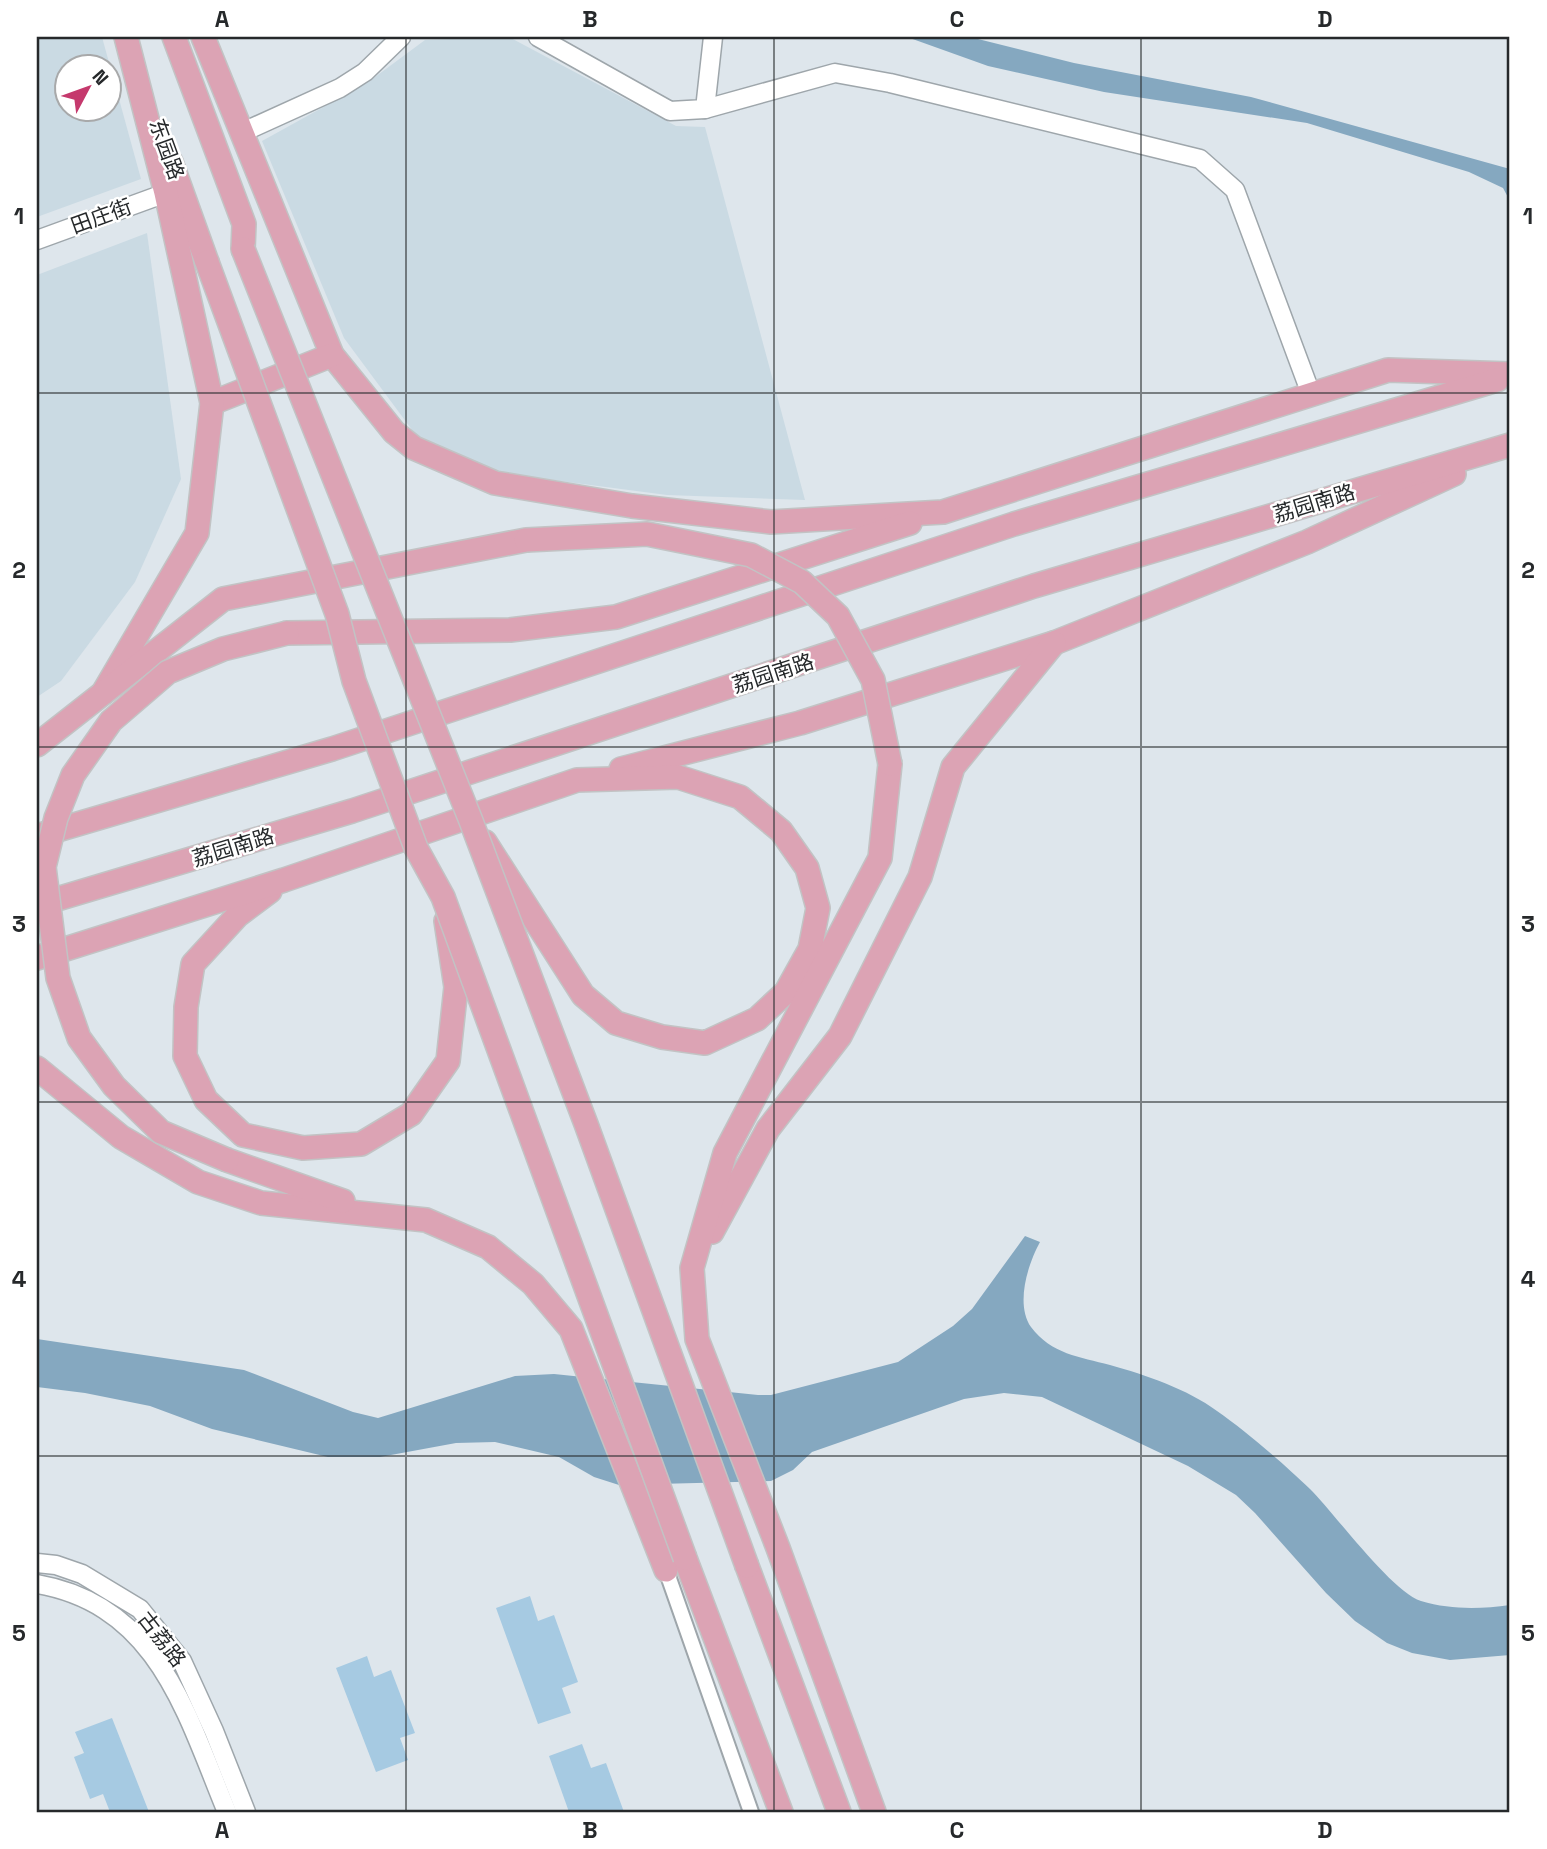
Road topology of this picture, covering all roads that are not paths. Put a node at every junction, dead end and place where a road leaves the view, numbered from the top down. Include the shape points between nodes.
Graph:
1 (127, 37) edge
2 (174, 37) edge
3 (203, 37) edge
4 (401, 37) edge
5 (538, 37) edge
6 (713, 38) edge
7 (705, 109) junction
8 (243, 132) junction
9 (166, 193) junction
10 (37, 240) edge
11 (332, 355) junction
12 (1510, 375) edge
13 (1311, 394) junction
14 (212, 403) junction
15 (1510, 446) edge
16 (943, 512) junction
17 (1054, 643) junction
18 (103, 693) junction
19 (37, 746) edge
20 (577, 780) junction
21 (471, 821) junction
22 (37, 836) edge
23 (284, 880) junction
24 (443, 897) junction
25 (37, 905) edge
26 (37, 958) edge
27 (37, 1068) edge
28 (379, 1214) junction
29 (692, 1268) junction
30 (37, 1563) edge
31 (666, 1570) joint
32 (37, 1584) edge
33 (227, 1812) edge
34 (246, 1812) edge
35 (751, 1812) edge
36 (781, 1812) edge
37 (839, 1812) edge
38 (874, 1812) edge

1 - 9 main road
1 - 24 main road, 东园路, bridge via 337,614 354,681 416,848
2 - 21 main road, bridge via 244,224 243,249
3 - 8 main road
4 - 8 street via 365,72 340,88
5 - 7 street via 670,111
6 - 7 street
7 - 13 street via 835,73 1200,159 1235,190
8 - 11 main road
9 - 10 street, 田庄街
9 - 14 main road
11 - 14 main road
11 - 16 main road via 394,432 415,448 495,483 632,506 771,522
12 - 13 main road via 1388,370
12 - 22 main road via 1014,524 332,749
13 - 16 main road
14 - 18 main road via 197,533
15 - 17 main road via 1307,542
15 - 25 main road, 荔园南路 via 1034,586 352,811
16 - 28 main road, bridge via 616,617 510,630 287,633 223,649 168,672 111,721 73,775 44,867 58,978 79,1038 114,1086 161,1132
17 - 20 main road via 800,723
17 - 29 main road via 953,767 920,877 840,1036 768,1129
18 - 19 main road
18 - 29 main road, bridge via 223,598 526,540 647,534 751,555 802,582 838,616 873,680 890,764 880,858 725,1153
20 - 21 main road, bridge via 678,776 740,797 781,831 807,868 818,908 810,949 786,992 757,1020 705,1043 662,1037 617,1023 583,995
20 - 23 main road
21 - 37 main road, bridge
23 - 24 main road, bridge via 237,915 193,964 185,1056 206,1100 243,1135 303,1148 361,1144 411,1114 447,1061 456,987
23 - 26 main road
24 - 36 main road, bridge
27 - 28 main road via 121,1137 198,1182 261,1203
28 - 31 main road via 426,1220 488,1247 533,1284 571,1329
29 - 38 main road via 697,1339
30 - 34 street, 古荔路 via 82,1574 140,1609 182,1661
31 - 35 street
32 - 33 street, 古荔路 via 105,1609 144,1642 186,1714

